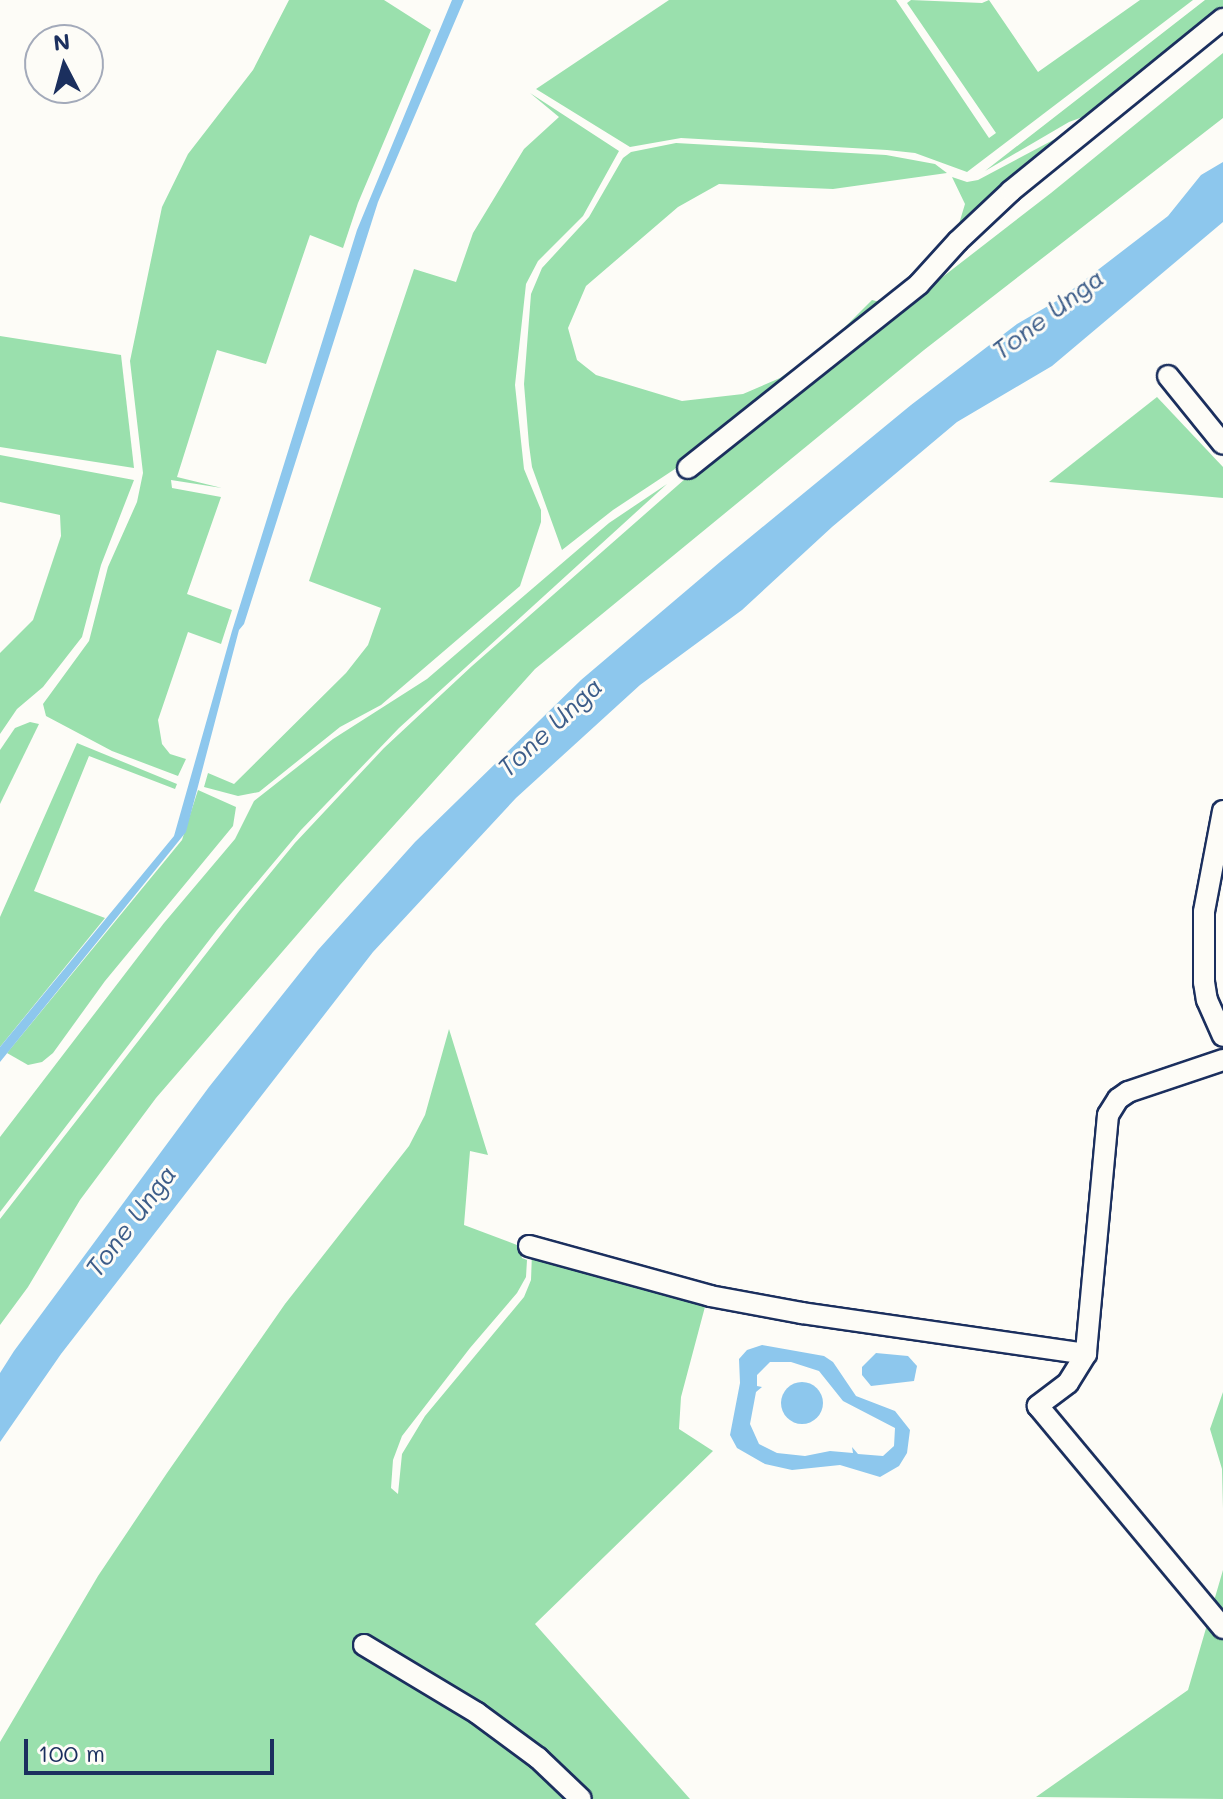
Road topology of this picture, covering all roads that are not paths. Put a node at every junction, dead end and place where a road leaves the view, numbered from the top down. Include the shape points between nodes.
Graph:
1 (1223, 19) edge
2 (1168, 376) dead end
3 (1223, 444) edge
4 (688, 468) dead end
5 (1223, 811) edge
6 (1214, 908) edge
7 (1223, 1036) edge
8 (1223, 1060) edge
9 (529, 1246) dead end
10 (1086, 1354) junction
11 (1223, 1628) edge
12 (364, 1645) dead end
13 (581, 1799) edge

1 - 4 street via 1011,191 919,284
2 - 3 street
5 - 6 street
6 - 7 street via 1207,1000
8 - 10 street via 1128,1092 1108,1115
9 - 10 street via 723,1299
10 - 11 street via 1068,1383 1038,1406
12 - 13 street via 477,1713 538,1758

